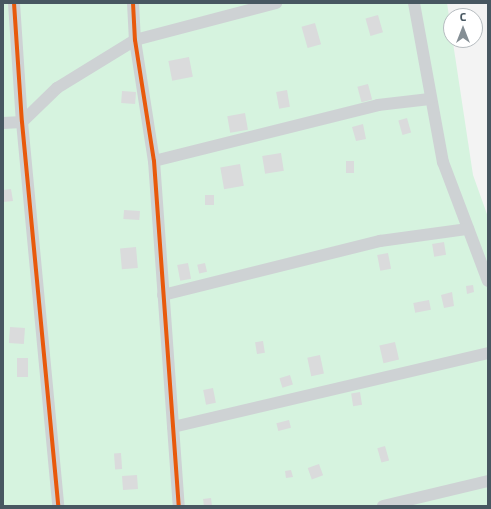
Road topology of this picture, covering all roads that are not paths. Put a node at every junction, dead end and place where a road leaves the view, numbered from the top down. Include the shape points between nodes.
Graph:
1 (14, 3) edge
2 (133, 3) edge
3 (276, 3) edge
4 (414, 3) edge
5 (135, 40) junction
6 (430, 99) junction
7 (22, 122) junction
8 (3, 123) edge
9 (154, 161) junction
10 (468, 229) junction
11 (488, 281) edge
12 (164, 296) junction
13 (488, 352) edge
14 (173, 427) junction
15 (488, 481) edge
16 (58, 506) edge
17 (179, 506) edge
18 (383, 506) edge

1 - 7 street
2 - 5 street
3 - 5 street
4 - 6 street
5 - 7 street via 57,88
5 - 9 street
6 - 9 street via 378,105
6 - 10 street via 443,162
7 - 8 street
7 - 16 street
9 - 12 street
10 - 11 street
10 - 12 street via 380,241
12 - 14 street
13 - 14 street
14 - 17 street
15 - 18 street

